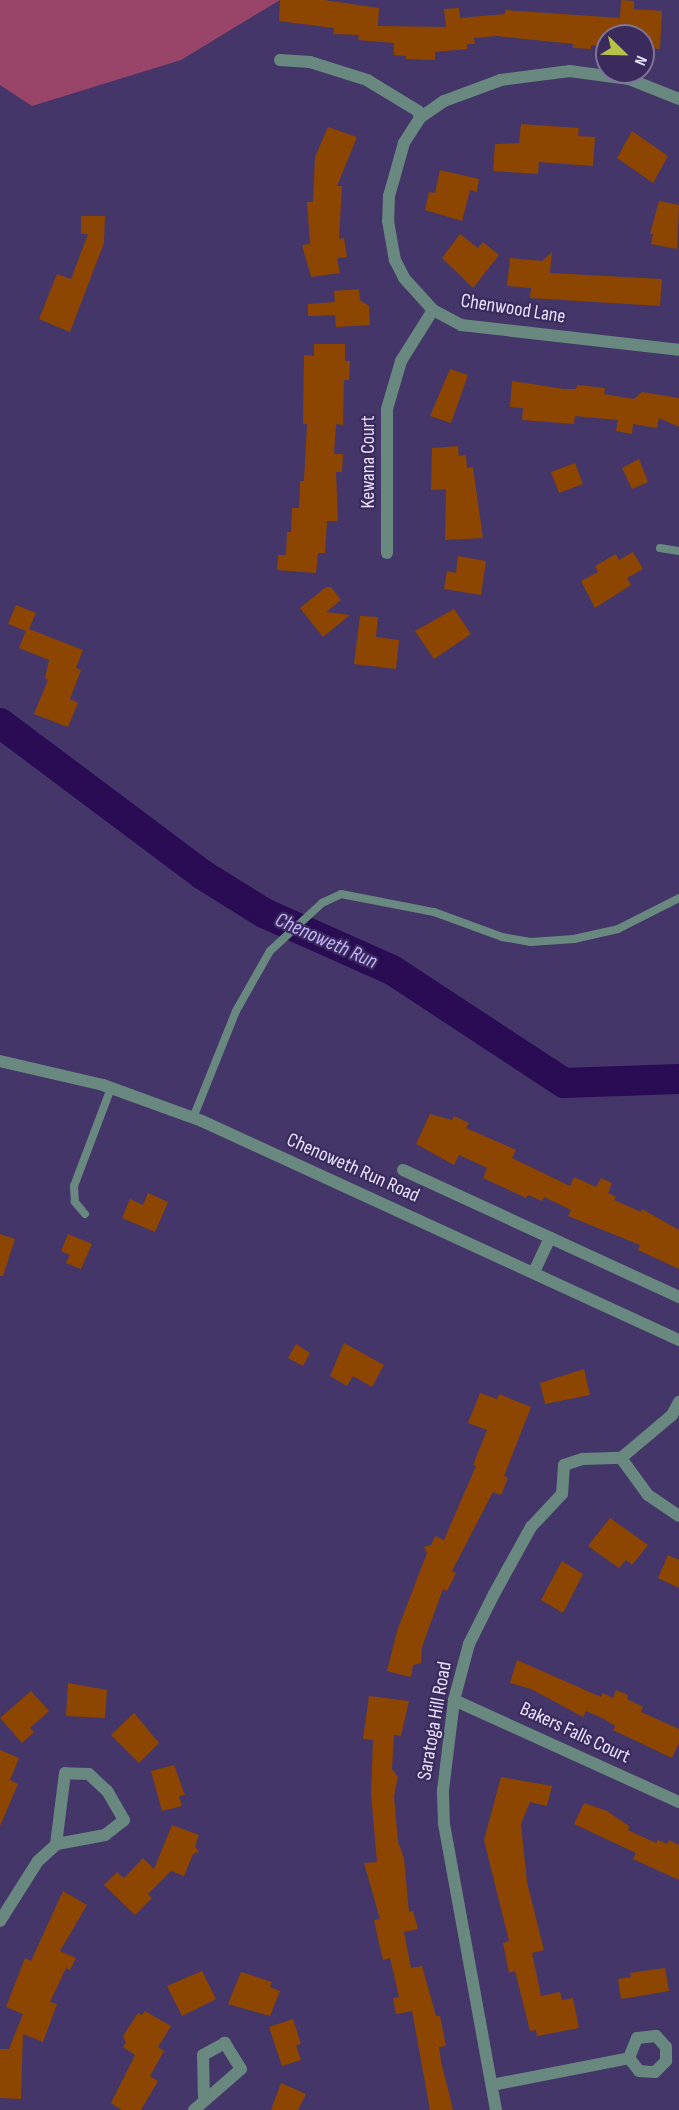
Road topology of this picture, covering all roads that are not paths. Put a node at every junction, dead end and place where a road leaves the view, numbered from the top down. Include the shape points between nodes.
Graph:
1 (280, 60) dead end
2 (679, 99) edge
3 (420, 118) junction
4 (433, 310) junction
5 (679, 350) edge
6 (660, 548) dead end
7 (679, 551) edge
8 (387, 554) dead end
9 (679, 898) edge
10 (0, 1061) edge
11 (111, 1088) junction
12 (193, 1118) junction
13 (403, 1170) dead end
14 (85, 1214) dead end
15 (550, 1238) junction
16 (534, 1272) junction
17 (679, 1297) edge
18 (679, 1340) edge
19 (679, 1402) edge
20 (621, 1458) junction
21 (679, 1516) edge
22 (454, 1700) junction
23 (679, 1802) edge
24 (56, 1844) dead end
25 (0, 1921) edge
26 (629, 2058) dead end
27 (492, 2085) junction
28 (204, 2098) dead end
29 (194, 2110) edge
30 (496, 2110) edge

1 - 3 street via 310,62 367,80 418,111
2 - 3 street, Chenwood Lane via 629,79 600,73 535,73 444,101
3 - 4 street, Chenwood Lane via 396,167 388,221 395,260 404,278
4 - 5 street, Chenwood Lane via 461,325
4 - 8 street, Kewana Court via 401,361 387,409
6 - 7 lane
9 - 12 lane via 618,929 574,939 531,942 501,937 434,912 341,894 309,915 278,944 236,1011
10 - 11 street, Chenoweth Run Road
11 - 12 street, Chenoweth Run Road
11 - 14 lane via 74,1186 75,1202
12 - 16 street, Chenoweth Run Road
13 - 15 street
15 - 16 street
15 - 17 street
16 - 18 street, Chenoweth Run Road
19 - 20 street via 672,1415
20 - 21 street via 648,1496
20 - 22 street, Saratoga Hill Road via 583,1459 564,1465 562,1494 531,1527 494,1594 469,1644
22 - 23 street, Bakers Falls Court
22 - 27 street, Saratoga Hill Road via 443,1790 444,1823
24 - 25 street via 65,1773 89,1774 107,1791 124,1820 105,1835 57,1844 38,1861
26 - 27 street
27 - 30 street, Saratoga Hill Road
28 - 29 street via 203,2055 225,2043 241,2069

